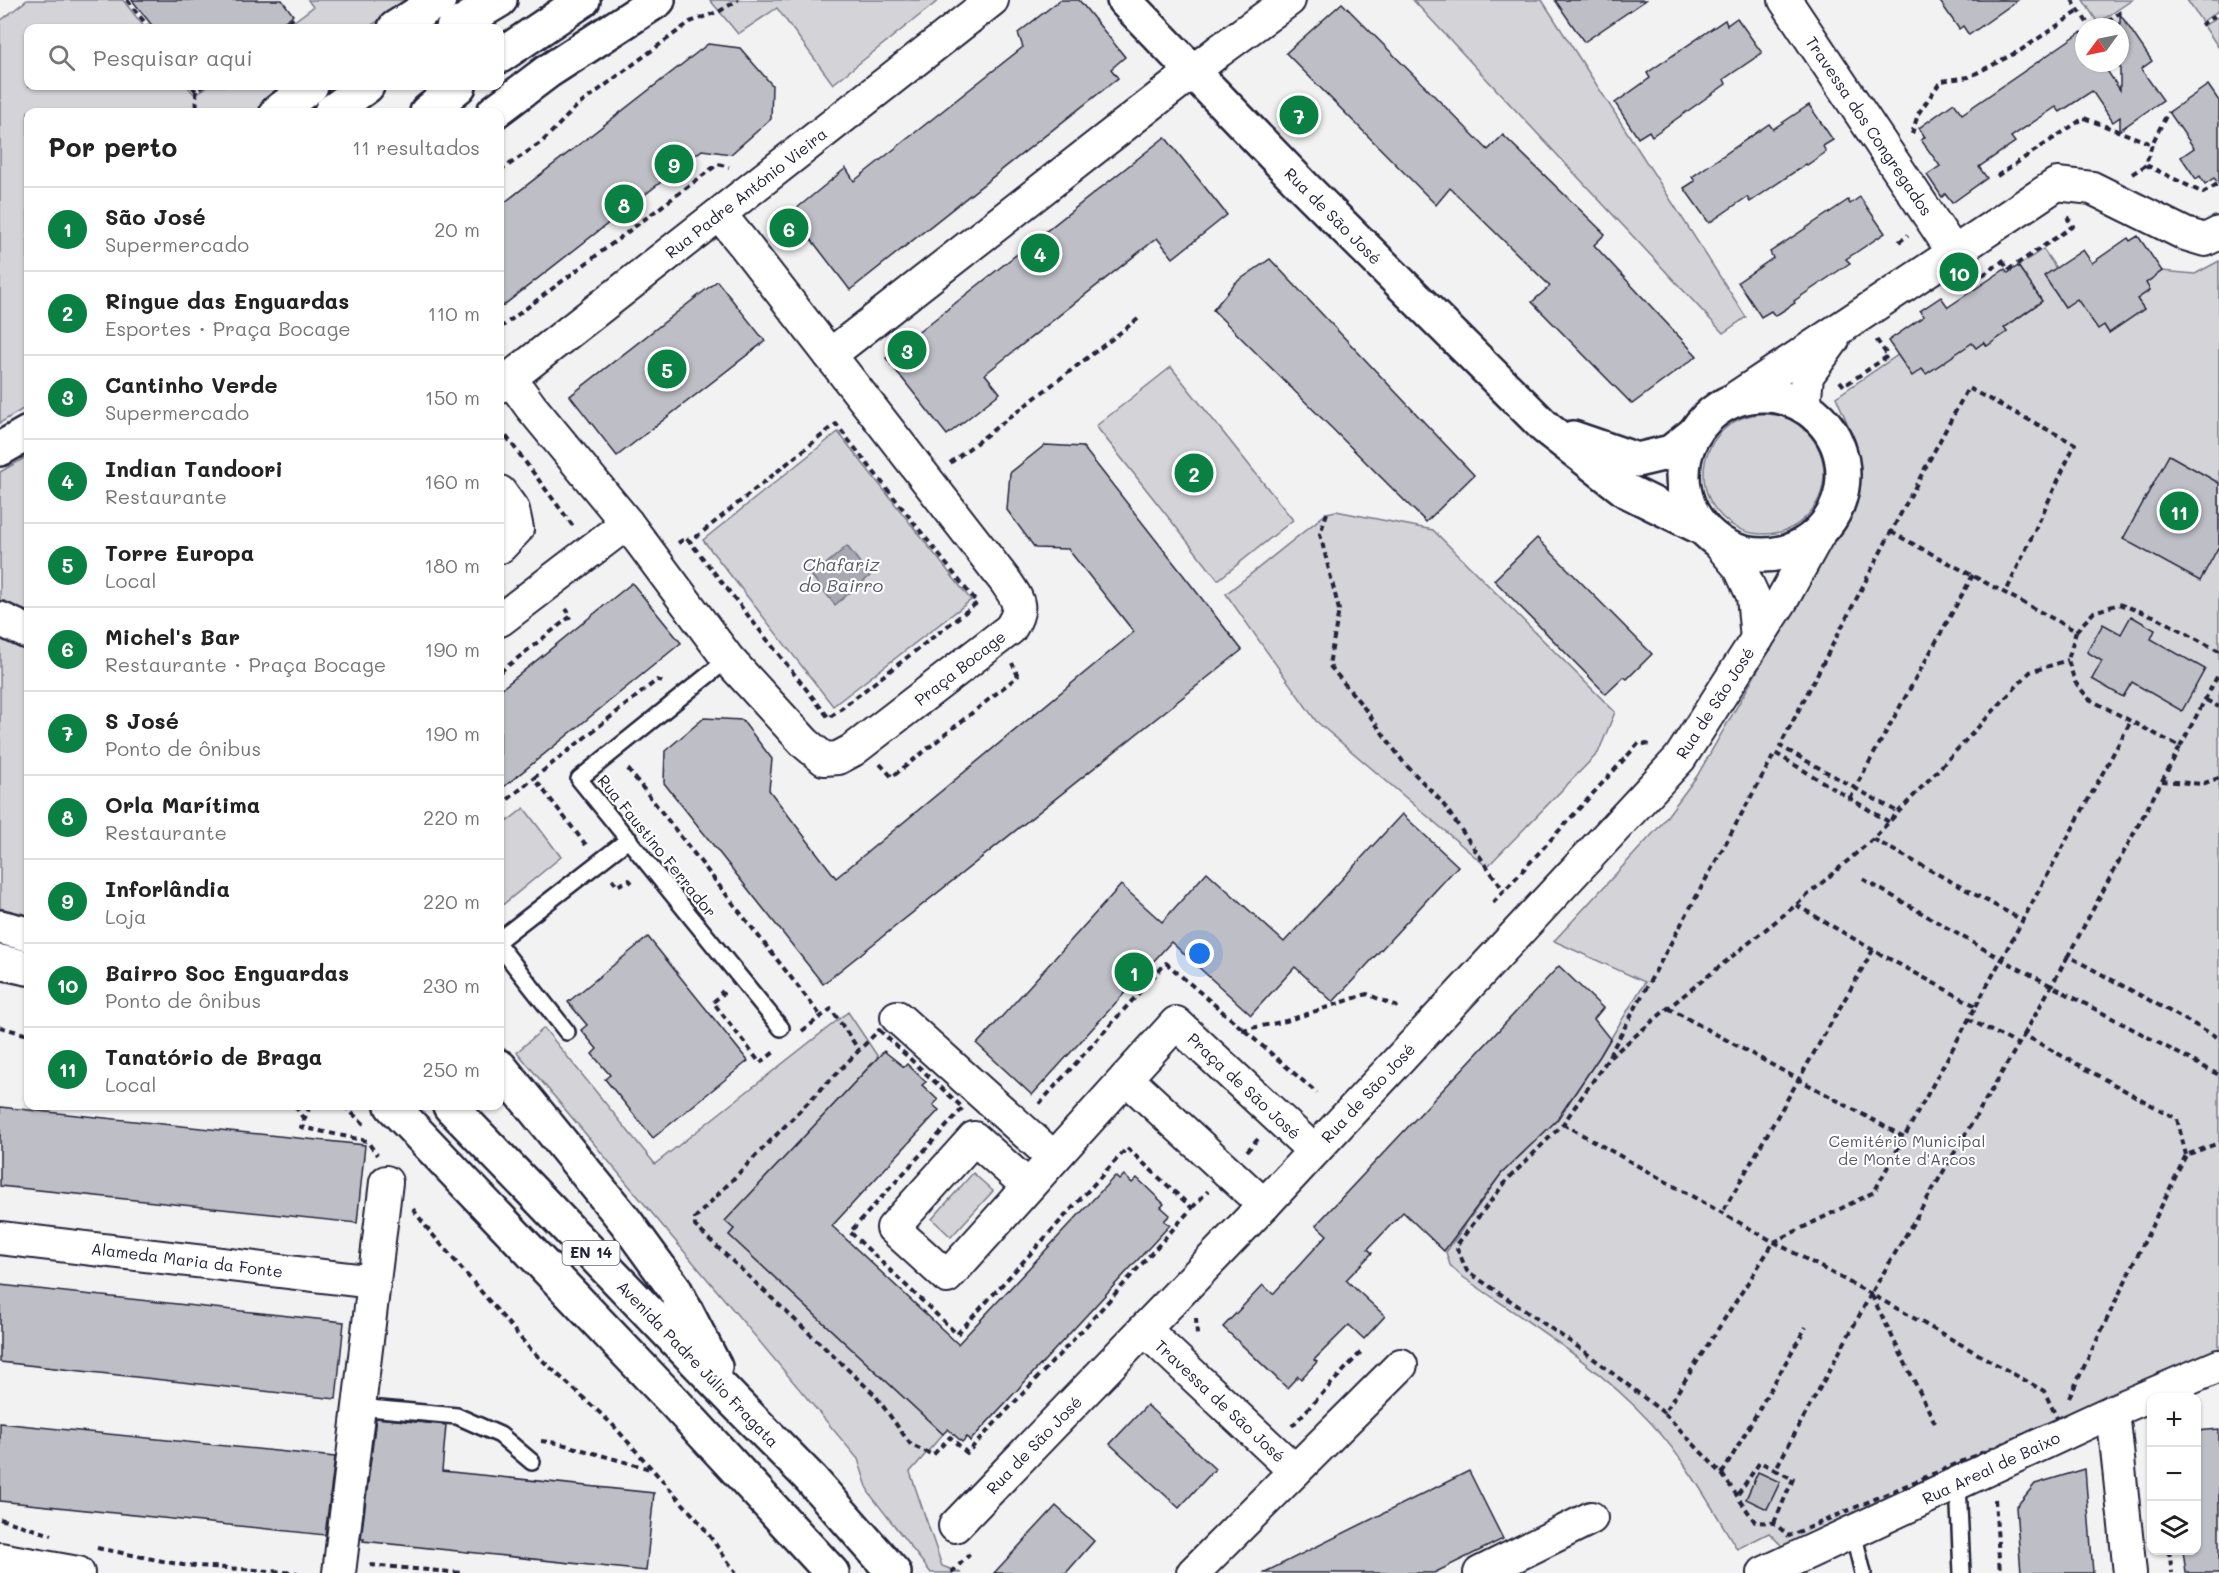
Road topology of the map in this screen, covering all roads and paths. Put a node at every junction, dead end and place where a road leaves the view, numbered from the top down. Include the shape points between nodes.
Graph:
1 (127, 0) edge
2 (439, 0) edge
3 (500, 0) edge
4 (583, 0) edge
5 (658, 0) edge
6 (738, 0) edge
7 (992, 0) edge
8 (1124, 0) edge
9 (1289, 0) edge
10 (1785, 0) edge
11 (2072, 0) edge
12 (2079, 11) junction
13 (2121, 12) dead end
14 (2219, 13) edge
15 (295, 17) dead end
16 (2084, 18) edge
17 (2112, 18) edge
18 (146, 24) edge
19 (285, 24) edge
20 (401, 24) edge
21 (460, 24) edge
22 (2201, 26) dead end
23 (504, 53) edge
24 (1192, 73) junction
25 (306, 90) edge
26 (361, 90) edge
27 (454, 90) edge
28 (196, 91) edge
29 (197, 108) edge
30 (282, 108) edge
31 (337, 108) edge
32 (432, 108) edge
33 (499, 108) edge
34 (2168, 112) dead end
35 (1912, 134) dead end
36 (2151, 144) junction
37 (504, 168) edge
38 (734, 168) dead end
39 (1997, 176) dead end
40 (2219, 183) edge
41 (2077, 212) dead end
42 (720, 215) junction
43 (2219, 233) edge
44 (1954, 253) junction
45 (2003, 261) dead end
46 (1138, 319) dead end
47 (504, 325) edge
48 (1844, 325) junction
49 (1884, 332) dead end
50 (830, 355) junction
51 (1836, 374) dead end
52 (505, 382) edge
53 (1737, 397) junction
54 (1818, 404) junction
55 (845, 418) dead end
56 (836, 424) junction
57 (1546, 428) junction
58 (504, 433) edge
59 (1695, 433) junction
60 (24, 435) edge
61 (0, 449) edge
62 (949, 464) dead end
63 (504, 498) edge
64 (1327, 513) dead end
65 (627, 523) junction
66 (572, 525) dead end
67 (1829, 529) junction
68 (1891, 532) junction
69 (1708, 533) junction
70 (690, 542) junction
71 (504, 543) edge
72 (671, 548) dead end
73 (1973, 575) junction
74 (2006, 592) junction
75 (565, 608) dead end
76 (504, 617) edge
77 (0, 619) edge
78 (24, 631) edge
79 (2076, 631) junction
80 (1757, 639) junction
81 (2219, 651) edge
82 (728, 659) junction
83 (2068, 660) junction
84 (504, 669) edge
85 (2219, 673) edge
86 (669, 685) dead end
87 (2206, 700) junction
88 (626, 705) dead end
89 (2219, 707) edge
90 (2131, 721) junction
91 (1639, 743) dead end
92 (2180, 747) junction
93 (636, 762) dead end
94 (534, 778) dead end
95 (2219, 778) edge
96 (2162, 781) junction
97 (1855, 788) junction
98 (1850, 799) junction
99 (504, 803) edge
100 (1898, 812) junction
101 (1889, 822) junction
102 (629, 838) junction
103 (1873, 839) junction
104 (1863, 879) dead end
105 (1504, 891) junction
106 (1493, 903) dead end
107 (1796, 905) junction
108 (2022, 920) junction
109 (0, 927) edge
110 (24, 933) edge
111 (504, 936) edge
112 (1873, 950) junction
113 (504, 952) edge
114 (2068, 956) junction
115 (2001, 959) junction
116 (0, 962) edge
117 (24, 967) edge
118 (2051, 986) junction
119 (1398, 1006) dead end
120 (1976, 1006) junction
121 (1668, 1008) junction
122 (897, 1017) dead end
123 (1968, 1019) junction
124 (0, 1027) edge
125 (782, 1028) dead end
126 (1242, 1030) dead end
127 (567, 1032) dead end
128 (24, 1034) edge
129 (2024, 1035) junction
130 (2219, 1038) edge
131 (2019, 1045) junction
132 (1608, 1059) junction
133 (504, 1072) edge
134 (2219, 1075) edge
135 (1126, 1078) junction
136 (1800, 1079) junction
137 (297, 1110) edge
138 (308, 1110) edge
139 (375, 1110) edge
140 (396, 1110) edge
141 (454, 1110) edge
142 (303, 1119) junction
143 (1563, 1124) junction
144 (1264, 1134) dead end
145 (422, 1137) junction
146 (1904, 1137) junction
147 (2219, 1143) edge
148 (1314, 1151) junction
149 (1244, 1154) dead end
150 (2186, 1155) junction
151 (1054, 1158) junction
152 (391, 1181) junction
153 (1028, 1186) dead end
154 (1209, 1190) dead end
155 (1264, 1205) junction
156 (1192, 1208) junction
157 (1722, 1213) junction
158 (0, 1238) edge
159 (1774, 1242) junction
160 (374, 1282) junction
161 (1871, 1294) junction
162 (945, 1322) dead end
163 (1806, 1327) dead end
164 (1145, 1330) junction
165 (1361, 1352) dead end
166 (1401, 1365) dead end
167 (2219, 1366) edge
168 (2068, 1398) dead end
169 (733, 1400) junction
170 (358, 1407) junction
171 (2063, 1409) dead end
172 (2113, 1411) junction
173 (1664, 1413) junction
174 (2068, 1415) dead end
175 (2058, 1420) junction
176 (1935, 1423) dead end
177 (1287, 1431) dead end
178 (500, 1435) junction
179 (532, 1462) dead end
180 (651, 1470) junction
181 (1775, 1470) junction
182 (1295, 1471) junction
183 (1722, 1474) junction
184 (1959, 1483) junction
185 (1995, 1492) dead end
186 (1738, 1494) junction
187 (1591, 1518) dead end
188 (0, 1519) edge
189 (1774, 1523) junction
190 (955, 1526) dead end
191 (1853, 1532) junction
192 (62, 1538) dead end
193 (2170, 1555) edge
194 (0, 1559) edge
195 (85, 1560) edge
196 (298, 1573) edge
197 (339, 1573) edge
198 (736, 1573) edge
199 (832, 1573) edge
200 (894, 1573) edge
201 (1193, 1573) edge
202 (1480, 1573) edge
203 (1764, 1573) edge
204 (1863, 1573) edge
205 (1962, 1573) edge
206 (2000, 1573) edge
207 (2130, 1573) edge
208 (2172, 1573) edge

1 - 18 path
2 - 20 main road
3 - 21 main road
4 - 23 main road
5 - 33 main road
6 - 37 path via 690,21 576,107 543,141
7 - 42 street, Rua Padre António Vieira
8 - 24 main road, Rua de São José
9 - 24 street
10 - 44 street, Travessa dos Congregados
11 - 12 path
12 - 16 path
12 - 35 path via 2021,50 1970,77 1941,81 1918,114
13 - 17 path
14 - 22 path
15 - 19 path
24 - 50 street
24 - 57 main road, Rua de São José
25 - 30 main road
26 - 31 main road
27 - 32 main road
28 - 29 path
34 - 36 path
36 - 39 path via 2084,118
36 - 40 path via 2146,165 2203,194
38 - 47 path via 717,164
41 - 45 path via 2068,219 2073,226 2008,270
42 - 50 street, Praça Bocage
42 - 52 street, Rua Padre António Vieira
43 - 44 street via 2205,240 2185,234 2092,188 2056,184
44 - 48 street
46 - 62 path
48 - 53 street
48 - 54 street via 1807,376
49 - 51 path via 1876,338 1888,356 1844,386
50 - 82 street, Praça Bocage via 1006,582 1018,600 1018,616 1010,629 838,758 824,759 805,743
52 - 65 street, Praça Bocage via 531,407
53 - 54 main road via 1768,396
53 - 59 main road via 1708,417
54 - 67 main road via 1817,416 1829,430 1842,465 1842,484
54 - 67 path via 1842,429 1855,483 1850,507
55 - 56 path
56 - 70 path
56 - 70 path via 977,603 829,718
57 - 59 main road, Rua de São José via 1637,460 1671,452
57 - 69 main road, Rua de São José via 1626,491
58 - 66 path
59 - 69 main road via 1683,468 1684,487 1688,505
60 - 61 main road
63 - 71 street via 513,510 517,529
64 - 105 path via 1320,534 1339,610 1329,664 1404,763 1441,801
65 - 76 street
65 - 82 street, Praça Bocage
67 - 69 main road via 1780,554 1758,555 1737,551
67 - 80 street, Rua de São José
68 - 73 path
68 - 74 path via 1968,388 2066,439 2075,444
68 - 97 path via 1780,746
69 - 80 street, Rua de São José via 1740,568 1753,596
70 - 72 path via 686,538
73 - 74 path
73 - 97 path
74 - 79 path
75 - 84 path via 571,616
77 - 78 main road
79 - 81 path via 2094,612 2119,604 2156,617
79 - 83 path
80 - 148 street, Rua de São José via 1680,759
82 - 102 lane, Rua Faustino Ferrador via 579,779
83 - 90 path via 2075,682 2089,699
83 - 100 path via 2030,672
85 - 87 path
86 - 88 path via 657,680
87 - 89 path
87 - 92 path
90 - 92 path
90 - 108 path
91 - 105 path
92 - 96 path
93 - 156 path via 627,769 821,1016 831,1009 859,1050 695,1218 694,1226 875,1395 910,1445 933,1455 950,1437 967,1453
94 - 99 path
95 - 96 path via 2202,784
96 - 114 path
97 - 98 path
97 - 100 path
98 - 101 path
98 - 132 path via 1775,753
100 - 101 path
101 - 103 path
102 - 111 lane
102 - 125 lane, Rua Faustino Ferrador
103 - 107 path
103 - 108 path
104 - 115 path
105 - 106 path
107 - 112 path
107 - 121 path
108 - 115 path
109 - 110 main road
112 - 120 path
112 - 136 path
113 - 127 lane
114 - 118 path
114 - 130 path
115 - 118 path
115 - 120 path
116 - 117 main road
118 - 129 path
118 - 134 path
119 - 126 path via 1367,994 1286,1021
120 - 123 path
121 - 132 path
121 - 136 path
122 - 151 street
123 - 131 path
123 - 146 path
124 - 128 path
129 - 131 path
129 - 150 path via 2176,1119
131 - 161 path
132 - 143 path
133 - 169 main road via 626,1222 674,1288
135 - 148 street, Praça de São José via 1176,1023
135 - 151 street, Praça de São José
135 - 155 street
136 - 146 path
136 - 157 path
137 - 142 path
138 - 142 path
139 - 145 main road
140 - 145 main road, EN 14
141 - 169 main road, Avenida Padre Júlio Fragata / EN 14
142 - 152 path via 301,1127 367,1141
143 - 157 path
143 - 173 path via 1507,1180 1456,1246 1460,1259 1467,1271 1581,1349
144 - 149 path
145 - 199 main road, EN 14
146 - 159 path via 1874,1192
147 - 150 path
148 - 155 street, Rua de São José
150 - 168 path
151 - 153 street, Praça de São José
152 - 160 street
152 - 180 path via 530,1349 612,1424
154 - 156 path
155 - 164 street, Rua de São José
156 - 162 path via 1127,1148 957,1334
157 - 159 path
158 - 160 street, Alameda Maria da Fonte
159 - 161 path
159 - 173 path
160 - 170 street
161 - 175 path via 2044,1391
161 - 176 path
161 - 181 path
163 - 183 path
164 - 182 street, Travessa de São José
164 - 190 street, Rua de São José
165 - 177 path
166 - 182 street, Travessa de São José
167 - 172 street, Rua Areal de Baixo
169 - 200 main road, Avenida Padre Júlio Fragata / EN 14 via 811,1479
170 - 178 lane via 457,1416
170 - 197 street
171 - 175 path
172 - 184 street, Rua Areal de Baixo
172 - 207 street
173 - 183 path
174 - 175 path
175 - 189 path via 1789,1536
178 - 179 lane
178 - 180 path via 558,1443
180 - 198 path via 701,1524
181 - 186 path via 1760,1462
181 - 189 path via 1793,1479
182 - 201 street, Travessa de São José
183 - 186 path
184 - 191 street, Rua Areal de Baixo
184 - 205 lane
185 - 206 path
186 - 189 path via 1755,1522
187 - 202 street
188 - 192 path
191 - 203 street, Rua Areal de Baixo
191 - 204 lane
193 - 208 path
194 - 195 street
195 - 196 path

